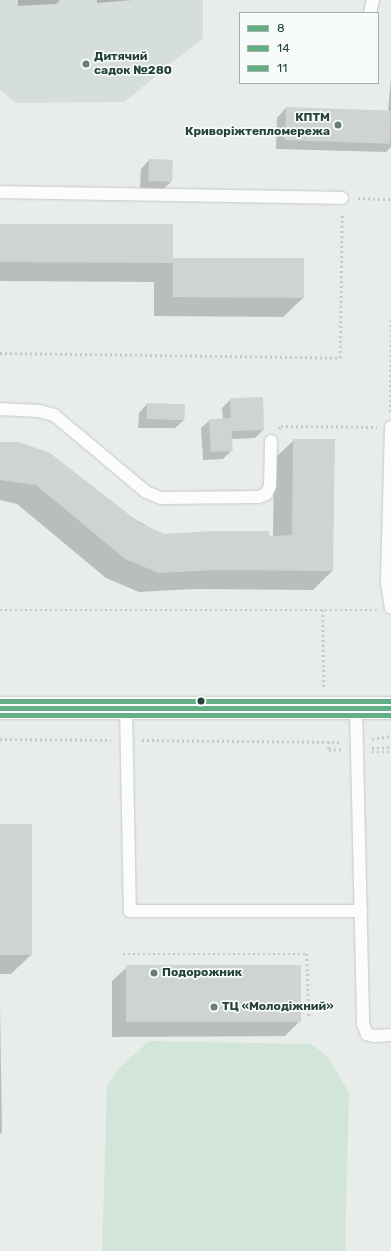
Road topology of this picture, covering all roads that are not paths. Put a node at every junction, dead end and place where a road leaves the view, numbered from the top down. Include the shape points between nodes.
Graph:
1 (373, 0) edge
2 (370, 12) edge
3 (0, 192) edge
4 (342, 198) road end
5 (0, 409) edge
6 (390, 427) edge
7 (271, 441) road end
8 (390, 501) edge
9 (387, 609) edge
10 (0, 708) edge
11 (126, 708) junction
12 (356, 708) junction
13 (391, 708) edge
14 (360, 911) junction
15 (391, 1035) edge

1 - 2 lane
3 - 4 lane
5 - 7 lane via 39,411 54,415 146,492 162,498 259,497 266,494 270,486
6 - 8 lane
8 - 9 lane
10 - 11 main road
11 - 12 main road
11 - 14 lane via 130,910
12 - 13 main road
12 - 14 lane
14 - 15 lane via 363,1024 367,1034

